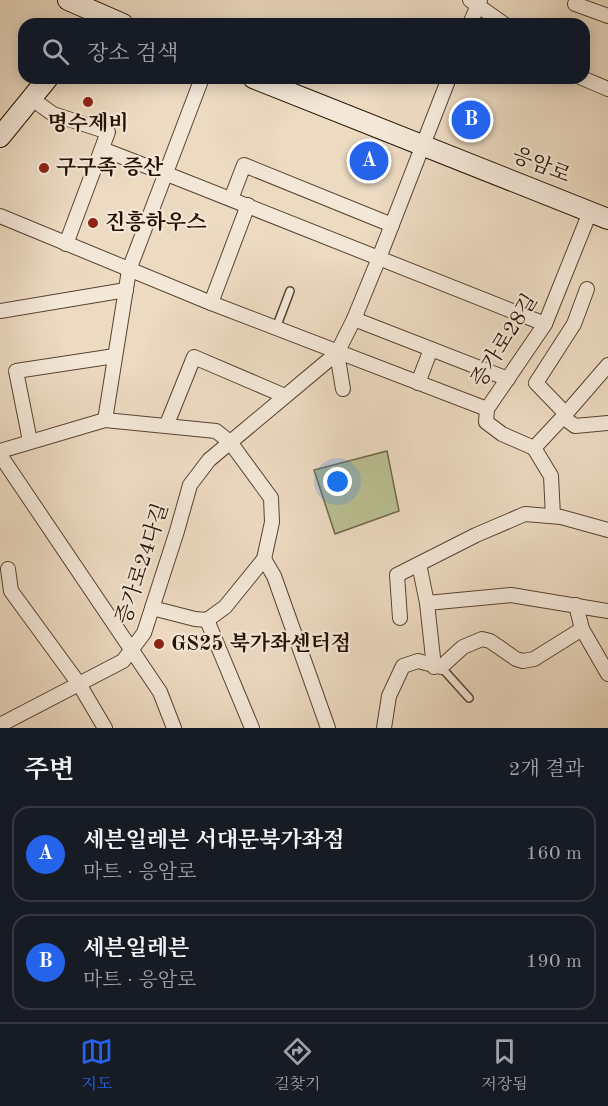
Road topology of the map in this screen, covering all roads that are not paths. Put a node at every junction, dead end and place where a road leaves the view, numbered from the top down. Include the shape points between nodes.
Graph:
1 (68, 0) edge
2 (476, 2) edge
3 (576, 2) edge
4 (94, 12) edge
5 (608, 16) edge
6 (108, 18) edge
7 (472, 18) edge
8 (496, 18) edge
9 (590, 81) edge
10 (43, 84) edge
11 (200, 84) edge
12 (269, 84) edge
13 (447, 84) edge
14 (608, 89) edge
15 (32, 99) junction
16 (0, 137) edge
17 (423, 145) junction
18 (102, 149) junction
19 (165, 173) junction
20 (231, 199) junction
21 (248, 205) junction
22 (599, 215) edge
23 (0, 216) edge
24 (392, 225) junction
25 (66, 244) junction
26 (380, 258) junction
27 (129, 270) junction
28 (587, 289) dead end
29 (126, 290) junction
30 (290, 291) dead end
31 (211, 303) junction
32 (552, 307) junction
33 (0, 311) edge
34 (578, 315) junction
35 (354, 319) junction
36 (545, 324) junction
37 (275, 328) junction
38 (431, 349) junction
39 (337, 353) junction
40 (115, 356) junction
41 (608, 365) edge
42 (508, 379) junction
43 (418, 383) junction
44 (343, 389) dead end
45 (285, 396) junction
46 (487, 409) junction
47 (565, 416) junction
48 (105, 420) junction
49 (608, 423) edge
50 (166, 424) junction
51 (30, 441) junction
52 (230, 442) junction
53 (534, 448) junction
54 (0, 453) edge
55 (553, 516) junction
56 (608, 530) edge
57 (264, 559) junction
58 (419, 564) junction
59 (8, 569) dead end
60 (6, 595) edge
61 (427, 603) junction
62 (576, 605) junction
63 (152, 608) junction
64 (608, 611) edge
65 (400, 618) dead end
66 (207, 620) junction
67 (582, 628) junction
68 (133, 650) junction
69 (437, 667) junction
70 (608, 674) edge
71 (79, 684) junction
72 (469, 698) dead end
73 (1, 722) edge
74 (105, 728) edge
75 (174, 728) edge
76 (252, 728) edge
77 (328, 728) edge
78 (384, 728) edge

1 - 4 main road
2 - 7 street
2 - 8 street
3 - 5 street
4 - 6 main road
9 - 14 street
10 - 15 main road
11 - 19 street
12 - 17 main road, 응암로
13 - 17 street
15 - 16 main road
15 - 18 street via 53,114 108,132
17 - 22 main road, 응암로
17 - 24 street
18 - 19 street
18 - 25 street
19 - 20 street
19 - 27 street
20 - 21 street
20 - 24 street via 244,165
21 - 26 street
21 - 31 street
22 - 32 street, 증가로28길
23 - 25 street, 증가로28길
24 - 26 street
25 - 27 street, 증가로28길
26 - 35 street
26 - 36 street
27 - 29 street
27 - 31 street, 증가로28길
28 - 34 street
29 - 33 street
29 - 40 street
30 - 37 lane
31 - 37 street, 증가로28길
32 - 34 street
32 - 36 street, 증가로28길
34 - 47 street via 536,383
35 - 38 street
35 - 39 street
36 - 42 street, 증가로28길
37 - 39 street, 증가로28길
38 - 42 street
38 - 43 street
39 - 43 street, 증가로28길
39 - 44 street
39 - 45 street, 증가로24다길
40 - 48 street
40 - 51 street via 16,371
41 - 47 street
42 - 46 street, 증가로28길
43 - 46 street, 증가로28길
45 - 50 street via 194,357
45 - 52 street, 증가로24다길
46 - 53 street via 486,422
47 - 49 street via 575,426
47 - 53 street
48 - 50 street
48 - 51 street
50 - 52 street via 216,431
51 - 54 street
52 - 57 street via 271,498 272,522
52 - 63 street, 증가로24다길 via 190,484
53 - 55 street via 551,476
54 - 68 street
55 - 56 street
55 - 58 street via 525,514
57 - 66 street via 225,607
57 - 77 street via 278,586
58 - 61 street
58 - 65 street via 397,575
59 - 60 street
60 - 71 street
61 - 62 street via 511,595
61 - 69 street
62 - 64 street
62 - 67 street
63 - 66 street
63 - 68 street, 증가로24다길 via 144,633
66 - 76 street
67 - 69 street via 523,661 482,639 463,647
67 - 70 street
68 - 71 street, 증가로24다길 via 123,661
68 - 75 street via 160,692
69 - 72 lane
69 - 78 street via 418,661 403,666 389,696
71 - 73 street, 증가로24다길
71 - 74 street

